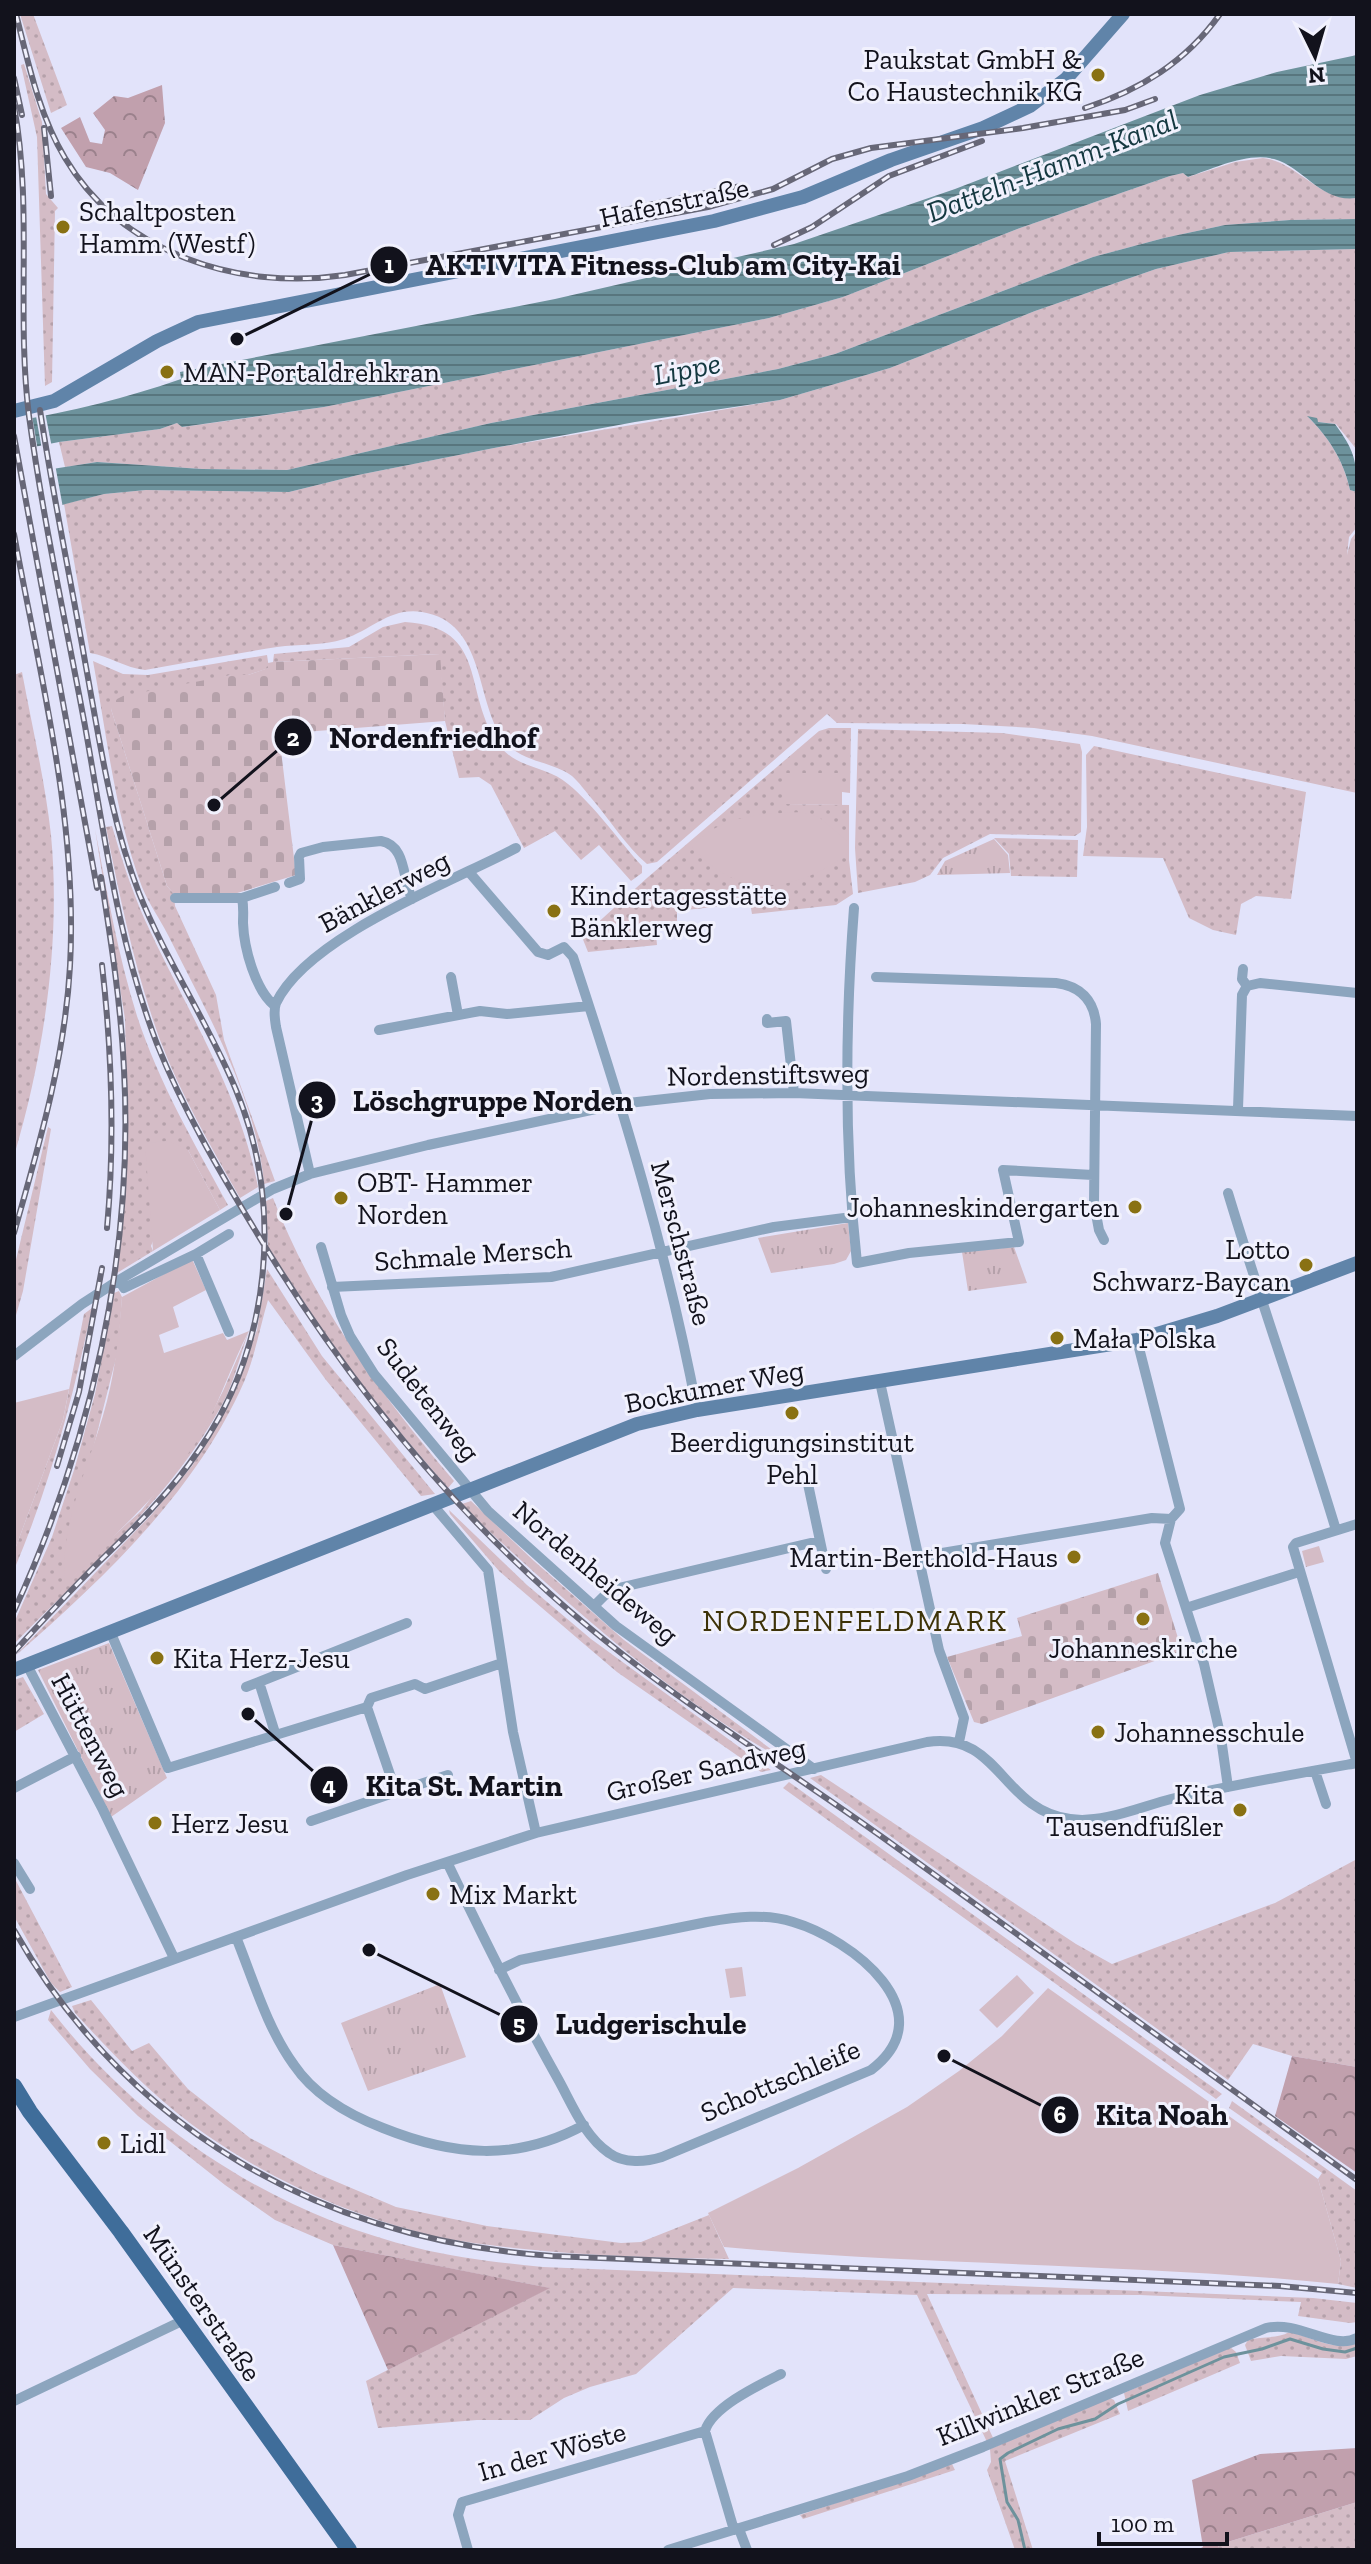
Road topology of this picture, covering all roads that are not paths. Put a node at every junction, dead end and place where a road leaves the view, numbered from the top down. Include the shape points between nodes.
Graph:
1 (1123, 14) edge
2 (14, 411) edge
3 (516, 848) dead end
4 (469, 872) junction
5 (289, 883) dead end
6 (275, 887) dead end
7 (175, 898) dead end
8 (242, 898) junction
9 (412, 899) junction
10 (854, 908) dead end
11 (1243, 969) dead end
12 (451, 977) dead end
13 (876, 977) dead end
14 (1247, 986) junction
15 (1357, 993) edge
16 (275, 1006) junction
17 (589, 1006) junction
18 (458, 1015) junction
19 (767, 1019) dead end
20 (379, 1030) dead end
21 (794, 1093) junction
22 (847, 1095) junction
23 (619, 1104) junction
24 (1095, 1104) junction
25 (1238, 1109) junction
26 (1357, 1116) edge
27 (310, 1174) junction
28 (1093, 1175) junction
29 (1228, 1193) dead end
30 (852, 1217) junction
31 (229, 1234) dead end
32 (1104, 1240) dead end
33 (321, 1247) dead end
34 (661, 1252) junction
35 (196, 1254) junction
36 (1357, 1263) edge
37 (119, 1280) junction
38 (332, 1287) junction
39 (1260, 1300) junction
40 (229, 1332) dead end
41 (1137, 1340) junction
42 (14, 1356) edge
43 (880, 1382) junction
44 (697, 1410) junction
45 (808, 1484) dead end
46 (469, 1489) junction
47 (432, 1504) junction
48 (1171, 1519) junction
49 (1357, 1524) edge
50 (1336, 1530) junction
51 (819, 1541) junction
52 (918, 1557) junction
53 (826, 1569) dead end
54 (1299, 1572) junction
55 (594, 1606) junction
56 (1186, 1608) junction
57 (407, 1623) dead end
58 (110, 1631) junction
59 (502, 1663) junction
60 (20, 1667) edge
61 (259, 1682) junction
62 (246, 1687) dead end
63 (367, 1707) junction
64 (276, 1736) junction
65 (959, 1742) junction
66 (76, 1756) junction
67 (1357, 1763) edge
68 (814, 1769) junction
69 (1315, 1771) junction
70 (448, 1775) dead end
71 (1228, 1787) junction
72 (14, 1788) edge
73 (396, 1792) junction
74 (1326, 1804) dead end
75 (311, 1821) dead end
76 (536, 1833) junction
77 (447, 1862) junction
78 (14, 1863) edge
79 (30, 1889) dead end
80 (236, 1937) junction
81 (174, 1958) junction
82 (499, 1970) junction
83 (14, 2017) edge
84 (14, 2086) edge
85 (584, 2125) junction
86 (184, 2320) junction
87 (1357, 2338) edge
88 (781, 2374) dead end
89 (14, 2401) edge
90 (705, 2431) junction
91 (736, 2530) junction
92 (349, 2550) edge
93 (468, 2550) edge
94 (668, 2550) edge
95 (747, 2550) edge

1 - 2 main road, Hafenstraße via 1066,79 1030,106 803,197 714,221 198,322 54,401
3 - 4 street, Bänklerweg
4 - 9 street, Bänklerweg
4 - 17 street, Merschstraße via 538,952 548,955 564,947 573,957
5 - 9 street via 300,879 301,853 389,842 397,849
6 - 8 street
7 - 8 street
8 - 16 street via 251,963 261,991
9 - 16 street, Bänklerweg via 324,949
10 - 22 street
11 - 14 street
12 - 18 street
13 - 24 street via 1056,983 1078,990 1095,1014
14 - 15 street
14 - 25 street via 1242,995
16 - 27 street
17 - 18 street
17 - 23 street, Merschstraße
18 - 20 street
19 - 21 street via 786,1021
21 - 22 street, Nordenstiftsweg
21 - 23 street, Nordenstiftsweg via 710,1094
22 - 24 street, Nordenstiftsweg
22 - 30 street
23 - 27 street, Nordenstiftsweg
23 - 34 street, Merschstraße
24 - 25 street, Nordenstiftsweg
24 - 28 street
25 - 26 street, Nordenstiftsweg
27 - 37 street, Nordenstiftsweg via 273,1189
28 - 30 street via 1003,1170 1019,1242 857,1263
28 - 32 street
29 - 39 street
30 - 34 street, Schmale Mersch via 774,1227
31 - 35 street, Nordenstiftsweg
33 - 38 street, Sudetenweg
34 - 38 street, Schmale Mersch via 551,1277
34 - 44 street, Merschstraße
35 - 37 street, Nordenstiftsweg via 124,1288
35 - 40 street
36 - 39 main road, Bockumer Weg
37 - 42 street, Nordenstiftsweg
38 - 46 street, Sudetenweg via 350,1336 374,1374
39 - 41 main road, Bockumer Weg
39 - 50 street
41 - 43 main road, Bockumer Weg
41 - 48 street via 1180,1509
43 - 44 main road, Bockumer Weg
43 - 52 street
44 - 46 main road, Bockumer Weg via 637,1424
45 - 51 street
46 - 47 main road, Bockumer Weg
46 - 55 street, Nordenheideweg
47 - 58 main road, Bockumer Weg
47 - 59 street via 488,1570
48 - 52 street
48 - 56 street via 1165,1543
49 - 50 street
50 - 54 street via 1294,1544
51 - 53 street
51 - 55 street via 610,1590
52 - 65 street via 939,1650 964,1718
54 - 56 street
54 - 67 street
55 - 68 street, Nordenheideweg
56 - 71 street via 1217,1716
57 - 61 street
58 - 60 main road, Bockumer Weg
58 - 64 street via 168,1768
59 - 63 street via 425,1689 415,1684 371,1698
59 - 76 street
60 - 66 street, Hüttenweg
61 - 62 street
61 - 64 street
63 - 64 street
63 - 73 street
65 - 68 street, Großer Sandweg via 927,1742
65 - 71 street via 982,1753 1030,1804 1069,1819
66 - 72 street
66 - 81 street, Hüttenweg
67 - 69 street
68 - 76 street, Großer Sandweg
69 - 71 street
69 - 74 street
70 - 73 street
73 - 75 street
76 - 77 street, Großer Sandweg
77 - 80 street, Großer Sandweg
77 - 82 street, Schottschleife
78 - 79 street
80 - 81 street, Großer Sandweg
80 - 85 street via 275,2034 295,2067 349,2113 403,2137 463,2151 531,2146
81 - 83 street, Großer Sandweg
82 - 85 street, Schottschleife
82 - 85 street, Schottschleife via 520,1960 707,1922 767,1917 836,1941 886,1984 895,1999 897,2035 890,2052 871,2070 672,2153 644,2161 622,2159 608,2152
84 - 86 main road, Münsterstraße
86 - 89 street
86 - 92 main road, Münsterstraße
87 - 91 street, Killwinkler Straße via 1345,2342 1287,2326 1266,2328 946,2462
88 - 90 street, In der Wöste via 718,2412
90 - 91 street
90 - 93 street, In der Wöste via 462,2502 458,2515
91 - 94 street, Killwinkler Straße
91 - 95 street

